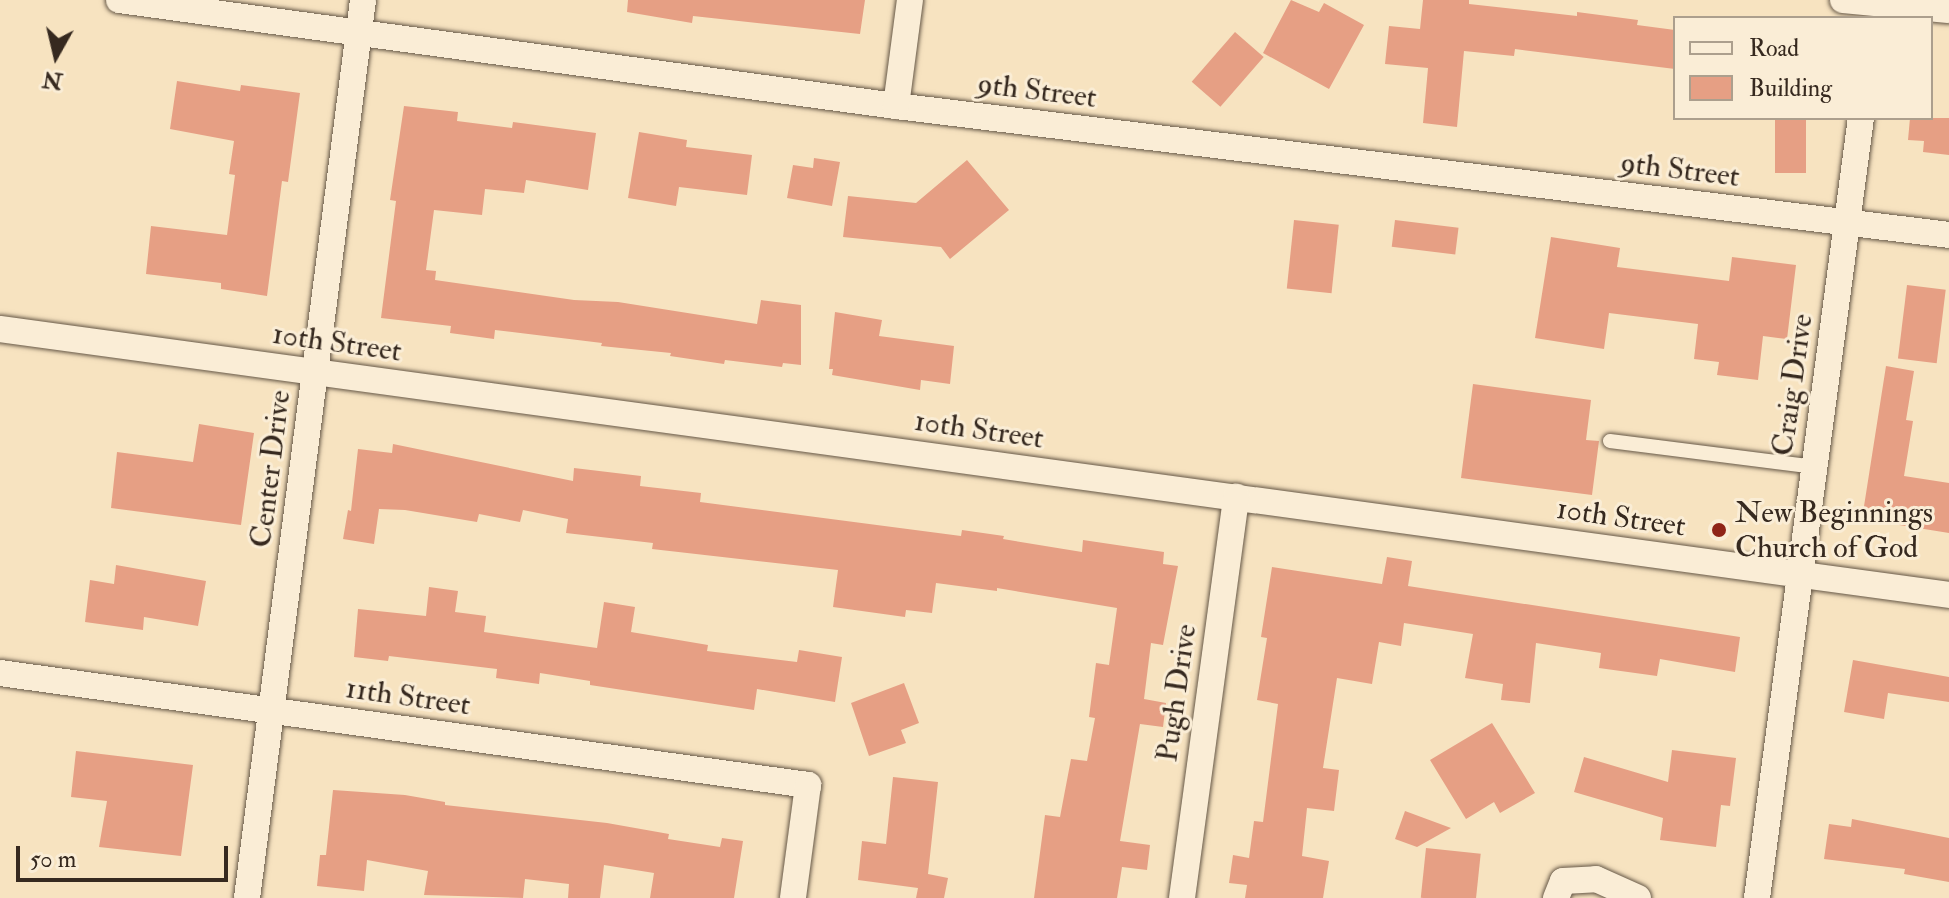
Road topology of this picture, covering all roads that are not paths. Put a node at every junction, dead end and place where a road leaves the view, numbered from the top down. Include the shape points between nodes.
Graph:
1 (119, 0) edge
2 (363, 0) edge
3 (910, 0) edge
4 (1843, 0) edge
5 (1949, 10) edge
6 (1875, 12) edge
7 (360, 33) junction
8 (896, 106) junction
9 (1861, 120) edge
10 (1847, 222) junction
11 (1949, 235) edge
12 (0, 329) edge
13 (316, 372) junction
14 (1610, 441) dead end
15 (1815, 467) junction
16 (1236, 497) junction
17 (1800, 574) junction
18 (1949, 595) edge
19 (0, 673) edge
20 (271, 711) junction
21 (1560, 889) edge
22 (247, 898) edge
23 (793, 898) edge
24 (1182, 898) edge
25 (1638, 898) edge
26 (1757, 898) edge

1 - 7 street, 9th Street
2 - 7 street, Center Drive
3 - 8 street
4 - 6 street
5 - 6 street
7 - 8 street, 9th Street
7 - 13 street, Center Drive
8 - 10 street, 9th Street
9 - 10 street, Craig Drive
10 - 11 street, 9th Street
10 - 15 street, Craig Drive
12 - 13 street, 10th Street
13 - 16 street, 10th Street
13 - 20 street, Center Drive
14 - 15 lane
15 - 17 street, Craig Drive
16 - 17 street, 10th Street
16 - 24 street, Pugh Drive
17 - 18 street, 10th Street
17 - 26 street, Craig Drive
19 - 20 street, 11th Street
20 - 22 street, Center Drive
20 - 23 street, 11th Street via 808,785
21 - 25 street via 1596,879

